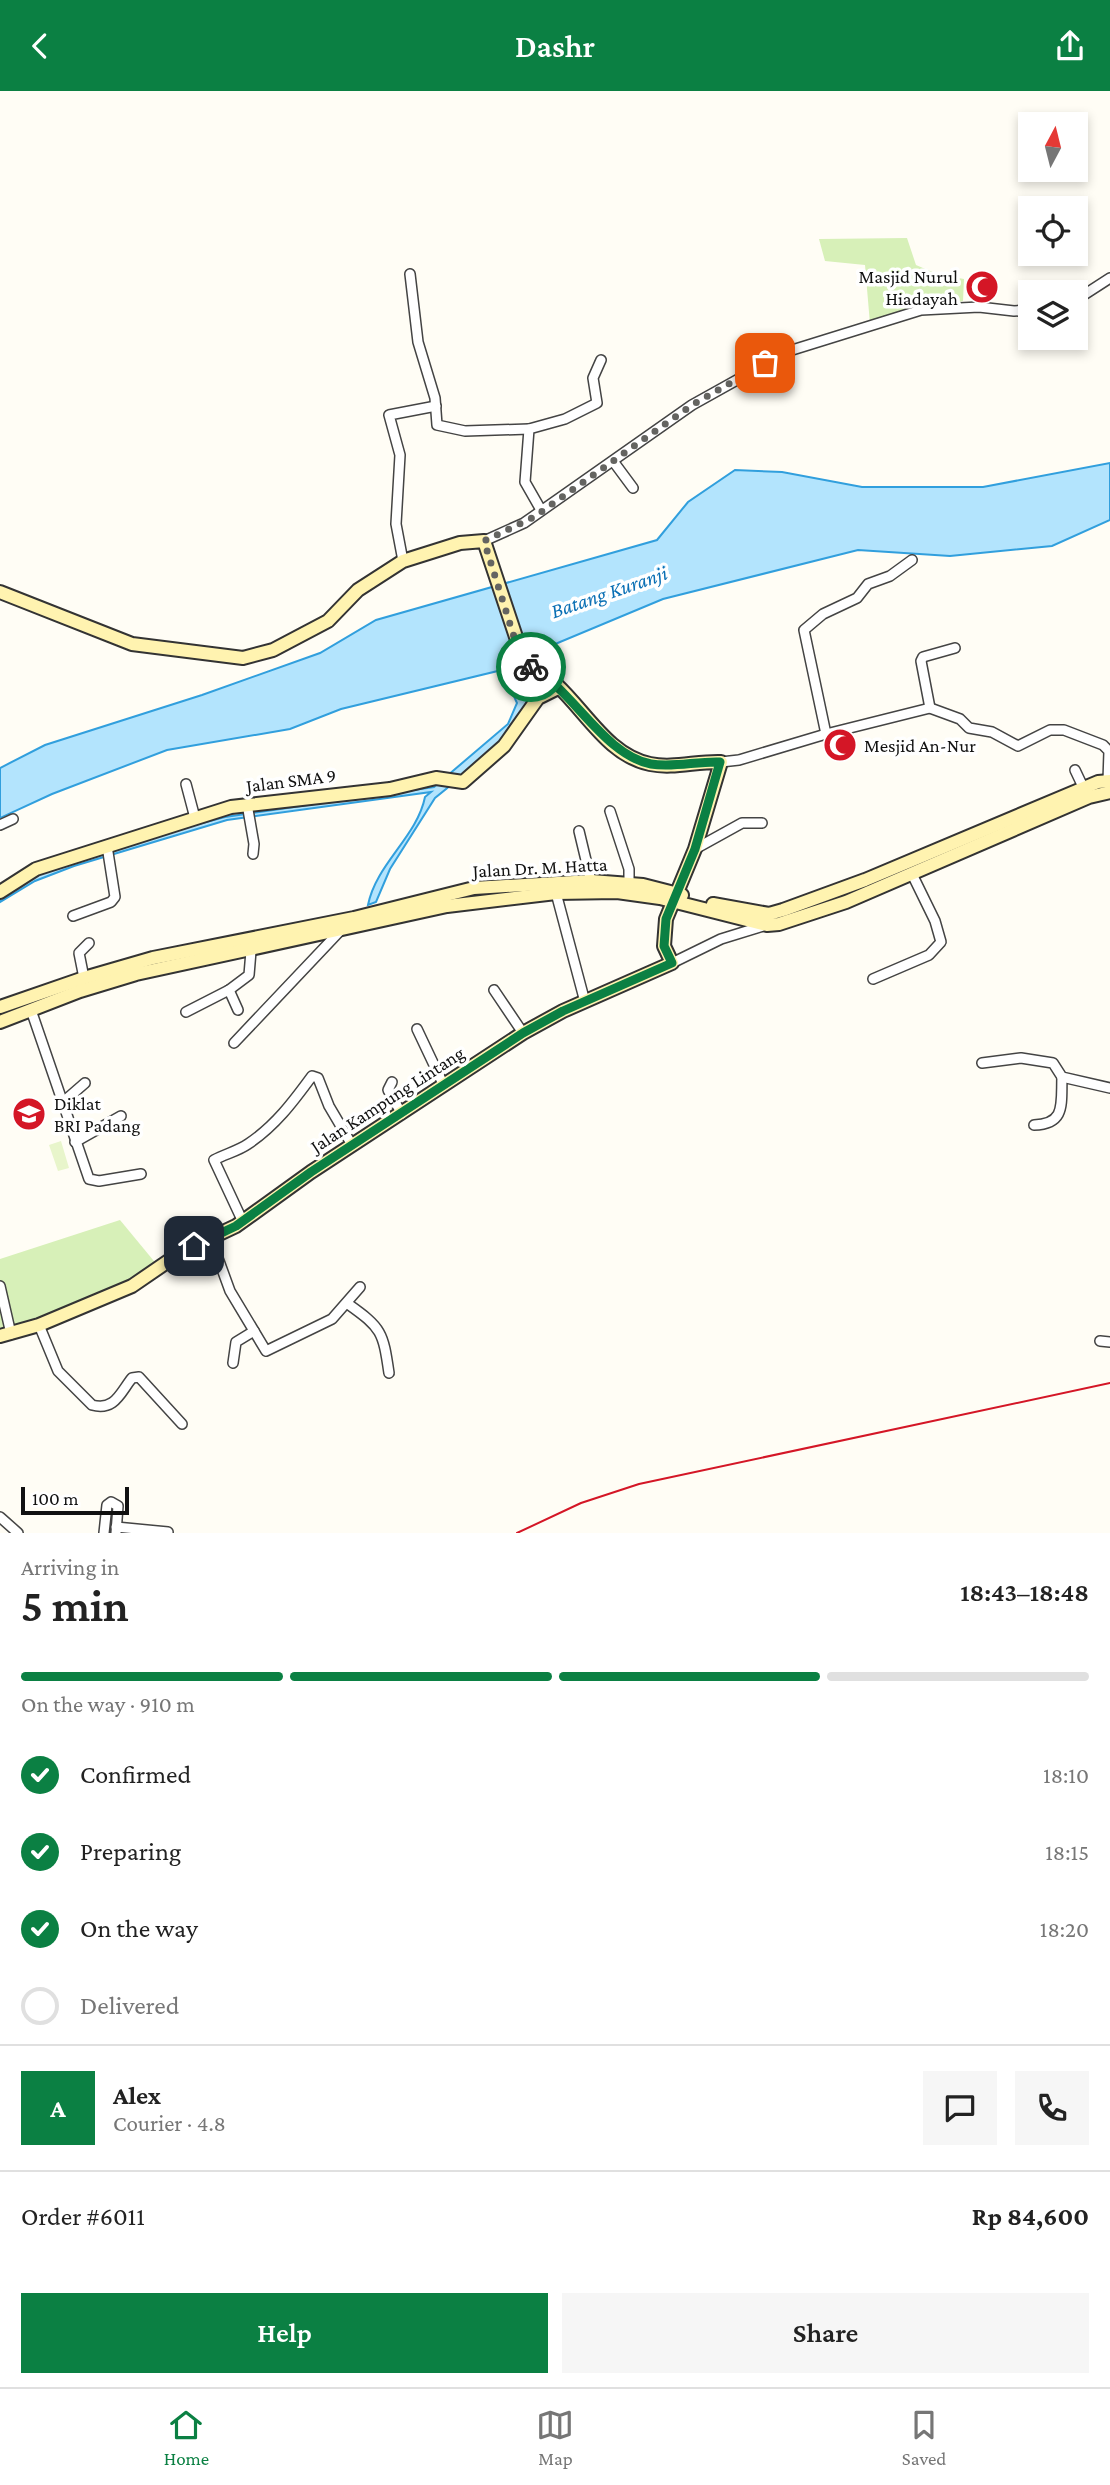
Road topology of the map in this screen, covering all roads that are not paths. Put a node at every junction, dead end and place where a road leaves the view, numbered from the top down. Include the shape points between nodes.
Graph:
1 (410, 274) dead end
2 (1110, 278) edge
3 (1088, 292) edge
4 (1018, 311) edge
5 (601, 360) dead end
6 (436, 406) junction
7 (529, 429) junction
8 (613, 461) junction
9 (633, 488) dead end
10 (541, 510) junction
11 (484, 541) junction
12 (912, 560) dead end
13 (403, 561) junction
14 (0, 592) edge
15 (955, 648) dead end
16 (558, 688) junction
17 (930, 708) junction
18 (826, 734) junction
19 (720, 762) junction
20 (1075, 770) dead end
21 (186, 784) dead end
22 (1109, 785) edge
23 (1084, 789) junction
24 (610, 811) dead end
25 (248, 812) junction
26 (195, 818) junction
27 (13, 819) dead end
28 (761, 823) dead end
29 (0, 825) edge
30 (579, 831) dead end
31 (695, 849) junction
32 (109, 850) junction
33 (253, 854) dead end
34 (938, 855) junction
35 (912, 874) junction
36 (591, 881) junction
37 (629, 884) junction
38 (0, 892) edge
39 (556, 893) junction
40 (675, 898) junction
41 (73, 916) dead end
42 (768, 919) junction
43 (334, 929) junction
44 (89, 943) dead end
45 (251, 951) junction
46 (672, 963) junction
47 (873, 979) dead end
48 (80, 983) junction
49 (229, 990) junction
50 (494, 990) dead end
51 (585, 1002) junction
52 (0, 1007) edge
53 (31, 1010) junction
54 (238, 1010) dead end
55 (186, 1012) dead end
56 (0, 1022) edge
57 (417, 1029) dead end
58 (523, 1033) junction
59 (234, 1043) dead end
60 (982, 1063) dead end
61 (1062, 1077) junction
62 (392, 1082) dead end
63 (85, 1083) dead end
64 (444, 1086) junction
65 (1110, 1089) edge
66 (62, 1103) junction
67 (402, 1114) junction
68 (121, 1116) dead end
69 (1034, 1125) dead end
70 (75, 1142) junction
71 (352, 1145) junction
72 (141, 1174) dead end
73 (243, 1222) junction
74 (211, 1239) junction
75 (0, 1286) edge
76 (360, 1287) dead end
77 (348, 1304) junction
78 (38, 1325) junction
79 (254, 1331) junction
80 (6, 1335) edge
81 (1100, 1342) dead end
82 (1110, 1342) edge
83 (233, 1363) dead end
84 (389, 1373) dead end
85 (182, 1424) dead end
86 (0, 1517) edge
87 (116, 1530) edge
88 (168, 1532) edge
89 (18, 1533) edge
90 (104, 1533) edge

1 - 6 street via 418,342
2 - 3 street
4 - 8 street via 979,306 921,310 812,342 734,380
5 - 7 street via 593,378 597,403 565,419
6 - 7 street via 436,425 445,429
6 - 13 street via 389,415 400,455 396,524
7 - 10 street via 525,482
8 - 9 street
8 - 10 street
10 - 11 street
11 - 13 street via 460,543
11 - 16 street via 521,659
12 - 18 street via 804,630
13 - 14 street via 358,590 328,621 272,650 243,658 132,644
15 - 17 street via 921,661
16 - 19 street via 636,759 670,765
16 - 25 street, Jalan SMA 9 via 534,702 504,747 463,782 447,779
17 - 18 street
17 - 22 street via 960,719 969,728 992,732 1012,745 1050,730 1075,733 1103,745 1109,751
18 - 19 street via 739,761
19 - 31 street
20 - 23 street
21 - 26 street
22 - 23 street, Jalan Dr. M. Hatta
22 - 34 street, Jalan Dr. M. Hatta via 1089,797
23 - 34 street, Jalan Dr. M. Hatta
24 - 37 street via 629,869
25 - 26 street, Jalan SMA 9
25 - 33 street
26 - 32 street, Jalan SMA 9
27 - 29 street
28 - 31 street via 742,823
30 - 36 street
31 - 40 street
32 - 38 street, Jalan SMA 9 via 36,869
32 - 41 street via 114,899
34 - 35 street, Jalan Dr. M. Hatta
34 - 42 street, Jalan Dr. M. Hatta
35 - 42 street, Jalan Dr. M. Hatta via 779,924
35 - 47 street via 941,941 929,955
36 - 37 street, Jalan Dr. M. Hatta
36 - 43 street, Jalan Dr. M. Hatta via 474,888 354,918
37 - 40 street, Jalan Dr. M. Hatta
39 - 40 street, Jalan Dr. M. Hatta via 617,892
39 - 43 street, Jalan Dr. M. Hatta via 464,902
39 - 51 street
40 - 42 street, Jalan Dr. M. Hatta
40 - 46 street via 663,935
42 - 46 street, Jalan Kampung Lintang
43 - 45 street, Jalan Dr. M. Hatta
43 - 48 street, Jalan Dr. M. Hatta via 163,956
43 - 59 street
44 - 48 street via 79,953
45 - 48 street, Jalan Dr. M. Hatta
45 - 49 street via 251,972
46 - 51 street, Jalan Kampung Lintang
48 - 52 street, Jalan Dr. M. Hatta
48 - 53 street
49 - 54 street
49 - 55 street
50 - 58 street
51 - 58 street, Jalan Kampung Lintang
53 - 56 street
53 - 66 street
57 - 64 street
58 - 64 street, Jalan Kampung Lintang
60 - 61 street via 1028,1058 1053,1063
61 - 65 street
61 - 69 street via 1055,1121
62 - 67 street via 388,1090
63 - 66 street
64 - 67 street, Jalan Kampung Lintang
66 - 70 street
67 - 71 street, Jalan Kampung Lintang
68 - 70 street
70 - 72 street via 89,1179
71 - 73 street, Jalan Kampung Lintang
71 - 73 street via 318,1078 312,1076 264,1133 214,1160
73 - 74 street, Jalan Kampung Lintang
74 - 78 street, Jalan Kampung Lintang via 183,1251 132,1286
74 - 79 street via 230,1291
75 - 80 street
76 - 77 street
77 - 79 street via 321,1326 269,1352
77 - 84 street via 373,1322 384,1338
78 - 80 street, Jalan Kampung Lintang
78 - 85 street via 58,1371 92,1405 119,1399 132,1378 139,1377
79 - 83 street via 236,1342
81 - 82 street
86 - 89 street
87 - 88 street
87 - 90 street via 118,1506 111,1502

